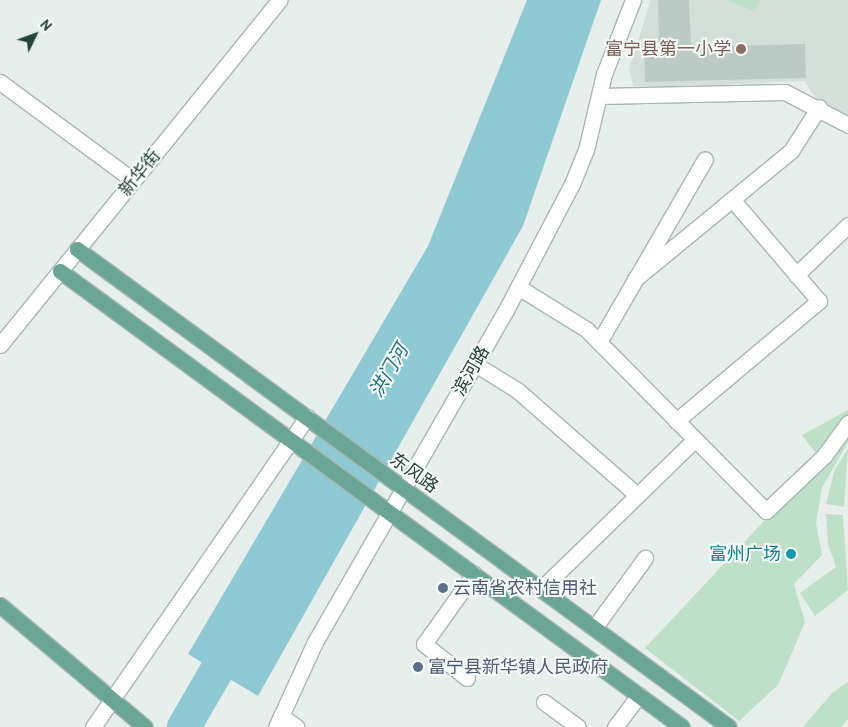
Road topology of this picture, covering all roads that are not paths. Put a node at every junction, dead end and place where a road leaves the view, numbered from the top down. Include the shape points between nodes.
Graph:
1 (279, 0) edge
2 (633, 0) edge
3 (0, 82) edge
4 (599, 96) junction
5 (819, 107) junction
6 (848, 125) edge
7 (705, 159) dead end
8 (133, 180) junction
9 (732, 199) junction
10 (848, 225) edge
11 (78, 249) junction
12 (60, 271) junction
13 (796, 275) junction
14 (635, 279) junction
15 (518, 287) junction
16 (599, 342) junction
17 (0, 345) edge
18 (475, 364) junction
19 (307, 417) junction
20 (676, 421) junction
21 (848, 423) edge
22 (291, 440) junction
23 (694, 440) junction
24 (403, 488) junction
25 (637, 495) junction
26 (389, 512) junction
27 (645, 558) dead end
28 (474, 574) junction
29 (541, 589) junction
30 (0, 605) edge
31 (594, 628) junction
32 (467, 678) dead end
33 (639, 695) junction
34 (115, 699) junction
35 (544, 702) dead end
36 (279, 721) edge
37 (94, 727) edge
38 (145, 727) edge
39 (297, 727) edge
40 (578, 727) edge
41 (615, 727) edge
42 (682, 727) edge
43 (729, 727) edge

1 - 8 street, 新华街
2 - 4 street, 滨河路
3 - 8 street
4 - 5 street via 785,92
4 - 15 street, 滨河路 via 580,168
5 - 6 street
5 - 9 street via 796,146
7 - 14 street
8 - 11 street, 新华街
9 - 13 street
9 - 14 street
10 - 13 street
11 - 12 street, 新华街
11 - 19 main road, 东风路
12 - 17 street, 新华街
12 - 22 main road
13 - 20 street via 819,301
14 - 16 street
15 - 16 street via 572,318
15 - 18 street, 滨河路
16 - 20 street
18 - 24 street, 滨河路
18 - 25 street via 517,390
19 - 22 street
19 - 24 main road, 东风路
20 - 23 street
21 - 23 street via 824,456 766,511
22 - 26 main road
22 - 34 street
23 - 25 street
24 - 26 street, 滨河路
24 - 29 main road, 东风路
25 - 29 street
26 - 28 main road
26 - 36 street, 滨河路 via 315,642
27 - 31 street
28 - 32 street via 424,644
28 - 33 main road
29 - 31 main road, 东风路
30 - 34 main road
31 - 43 main road, 东风路
33 - 41 street
33 - 42 main road
34 - 37 street
34 - 38 main road
35 - 40 street
36 - 39 street

